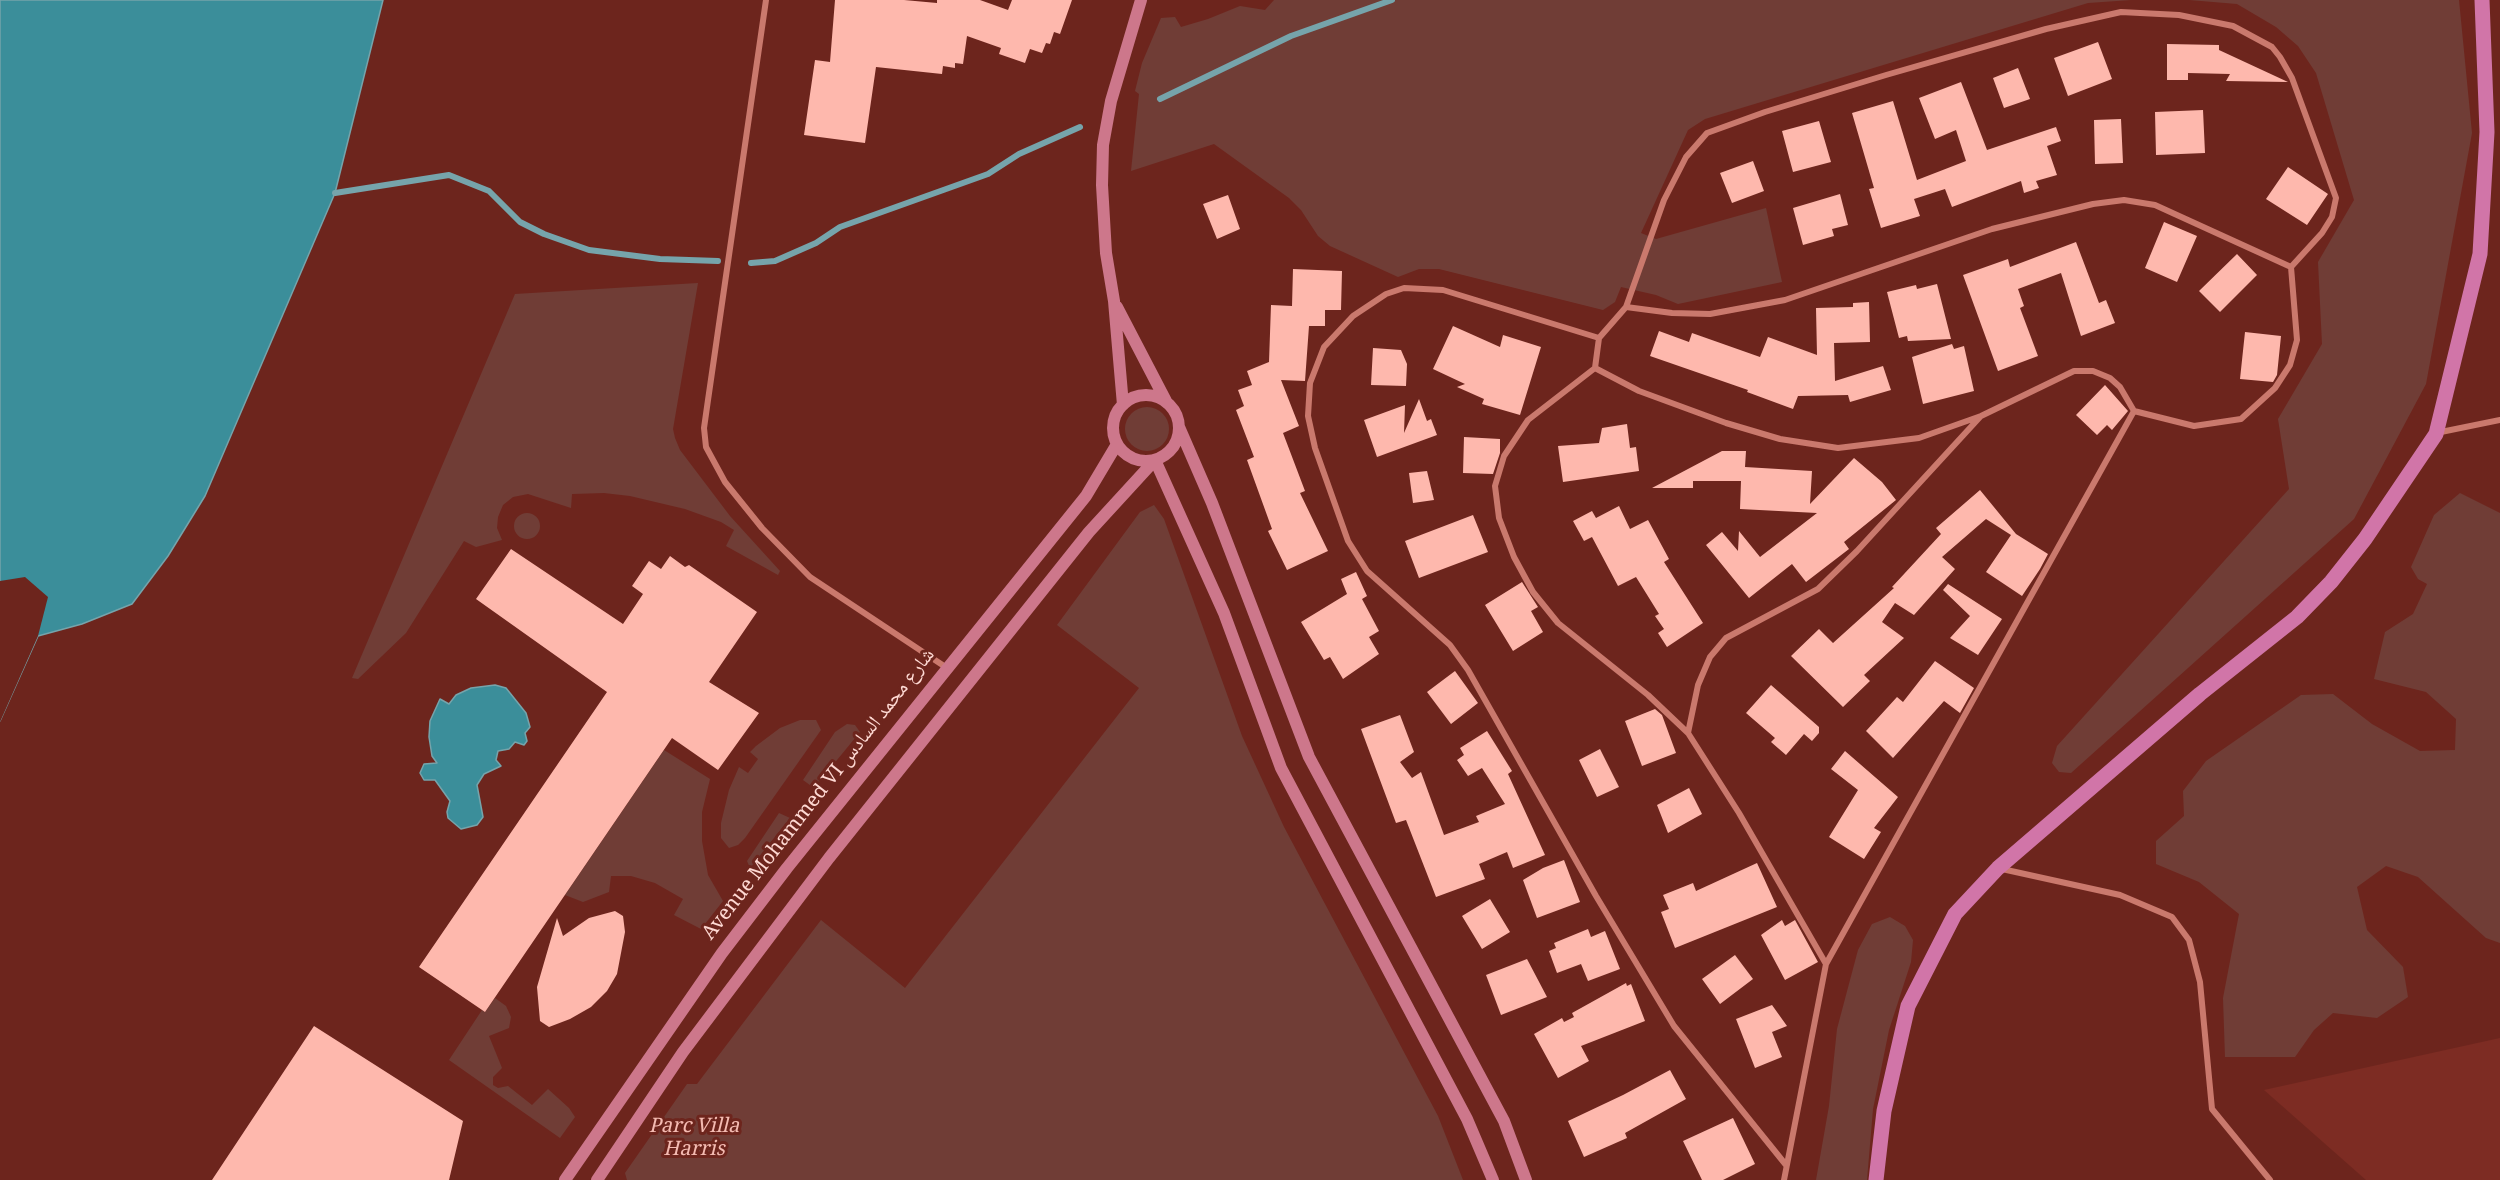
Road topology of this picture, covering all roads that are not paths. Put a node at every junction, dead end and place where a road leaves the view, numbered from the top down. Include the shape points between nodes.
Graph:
1 (766, 0) edge
2 (1142, 0) edge
3 (2482, 0) edge
4 (2291, 267) junction
5 (1114, 301) junction
6 (1626, 307) junction
7 (1599, 338) junction
8 (1595, 368) junction
9 (1166, 402) junction
10 (1123, 405) junction
11 (2134, 411) junction
12 (1981, 416) junction
13 (2500, 420) edge
14 (1179, 427) junction
15 (2436, 434) junction
16 (1117, 444) junction
17 (1155, 460) junction
18 (946, 668) junction
19 (1688, 733) junction
20 (1998, 868) junction
21 (1826, 964) junction
22 (1786, 1165) junction
23 (565, 1180) edge
24 (597, 1180) edge
25 (1493, 1180) edge
26 (1526, 1180) edge
27 (1784, 1180) edge
28 (1876, 1180) edge
29 (2270, 1180) edge

1 - 18 street via 704,428 706,447 713,463 762,528 810,577
2 - 5 main road via 1111,101 1103,145 1106,253
3 - 15 main road via 2487,132 2480,254
4 - 6 street via 2155,205 2124,200 1992,229 1785,300 1710,314
4 - 6 street via 2327,225 2336,198 2292,78 2280,57 2272,47 2234,26 2179,15 2121,12 2056,26 1886,75 1707,133 1686,157 1664,200
4 - 11 street via 2297,340 2290,365 2255,408 2241,419 2194,426
5 - 9 main road
5 - 10 main road
6 - 7 street
7 - 8 street
7 - 22 street via 1443,290 1404,288 1386,294 1353,316 1324,347 1310,383 1308,416 1315,448 1348,541 1367,571 1450,645 1468,670 1674,1026
8 - 12 street via 1639,391 1726,423 1780,439 1838,448 1919,438
8 - 19 street via 1528,420 1504,456 1495,486 1499,518 1533,592 1558,623 1648,695
9 - 10 main road via 1144,395
9 - 14 main road
10 - 16 main road via 1114,424
11 - 12 street via 2110,378 2093,371 2074,371
11 - 21 street
12 - 19 street via 1818,589 1726,638 1710,657 1698,685
13 - 15 street
14 - 17 main road via 1173,447
14 - 26 main road via 1309,757 1504,1121
15 - 20 main road via 2331,582 2297,617 2200,694
16 - 17 main road via 1134,459
16 - 18 main road, Avenue Mohammed VI شارع محمد السادس via 1086,496
17 - 24 main road via 1089,532 829,858 683,1052
17 - 25 main road via 1224,613 1281,768 1467,1119
18 - 23 main road, Avenue Mohammed VI شارع محمد السادس via 722,953
19 - 21 street
20 - 28 main road via 1955,914 1908,1006 1884,1112
20 - 29 street via 2120,895 2172,917 2189,940 2200,982 2212,1109
21 - 22 street
22 - 27 street

